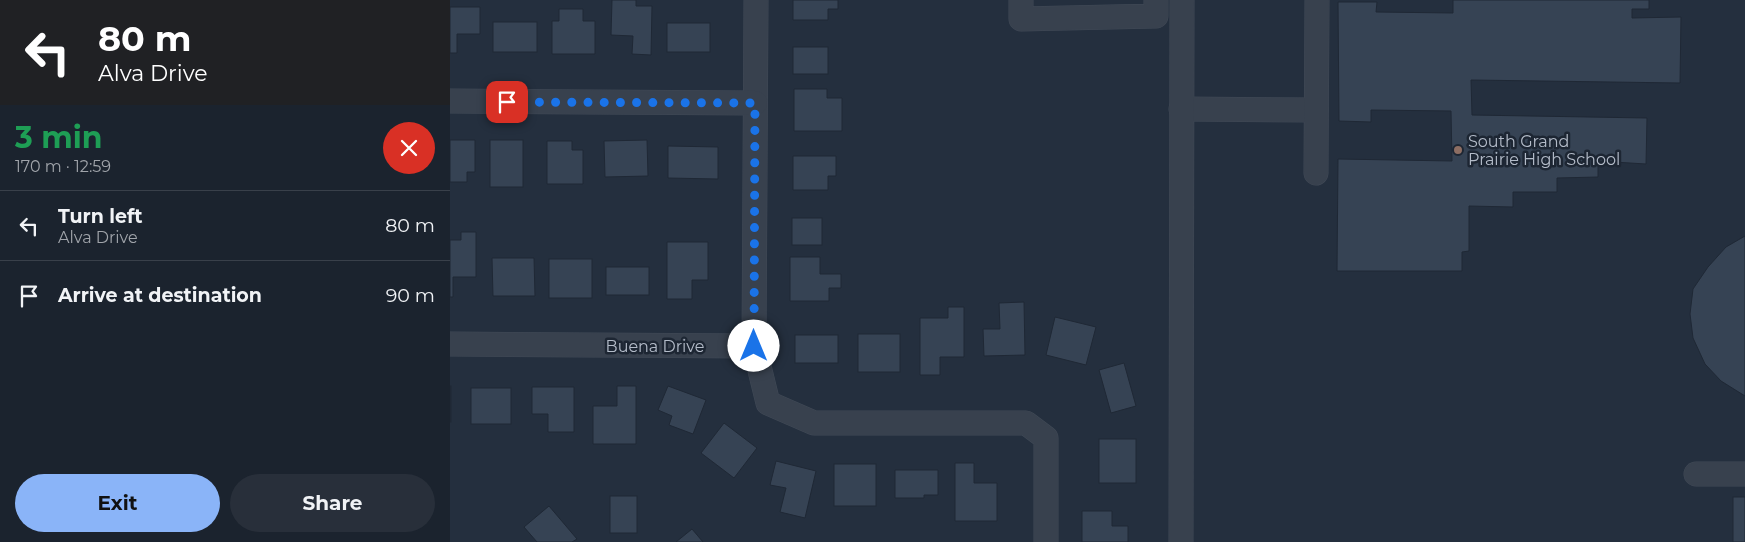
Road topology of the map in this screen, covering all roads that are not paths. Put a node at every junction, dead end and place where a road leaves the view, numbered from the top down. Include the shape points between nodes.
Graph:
1 (756, 0) edge
2 (1021, 0) edge
3 (1156, 0) edge
4 (1182, 0) edge
5 (1317, 0) edge
6 (450, 101) edge
7 (755, 103) junction
8 (1181, 109) junction
9 (1316, 110) junction
10 (1316, 174) dead end
11 (450, 344) edge
12 (754, 346) junction
13 (1696, 474) dead end
14 (1745, 474) edge
15 (1046, 542) edge
16 (1181, 542) edge

1 - 7 street
2 - 3 street via 1021,19 1156,16
4 - 8 street
5 - 9 street
6 - 7 street
7 - 12 street
8 - 9 street
8 - 16 street
9 - 10 street
11 - 12 street, Buena Drive
12 - 15 street via 768,402 814,423 1026,423 1046,438
13 - 14 street

